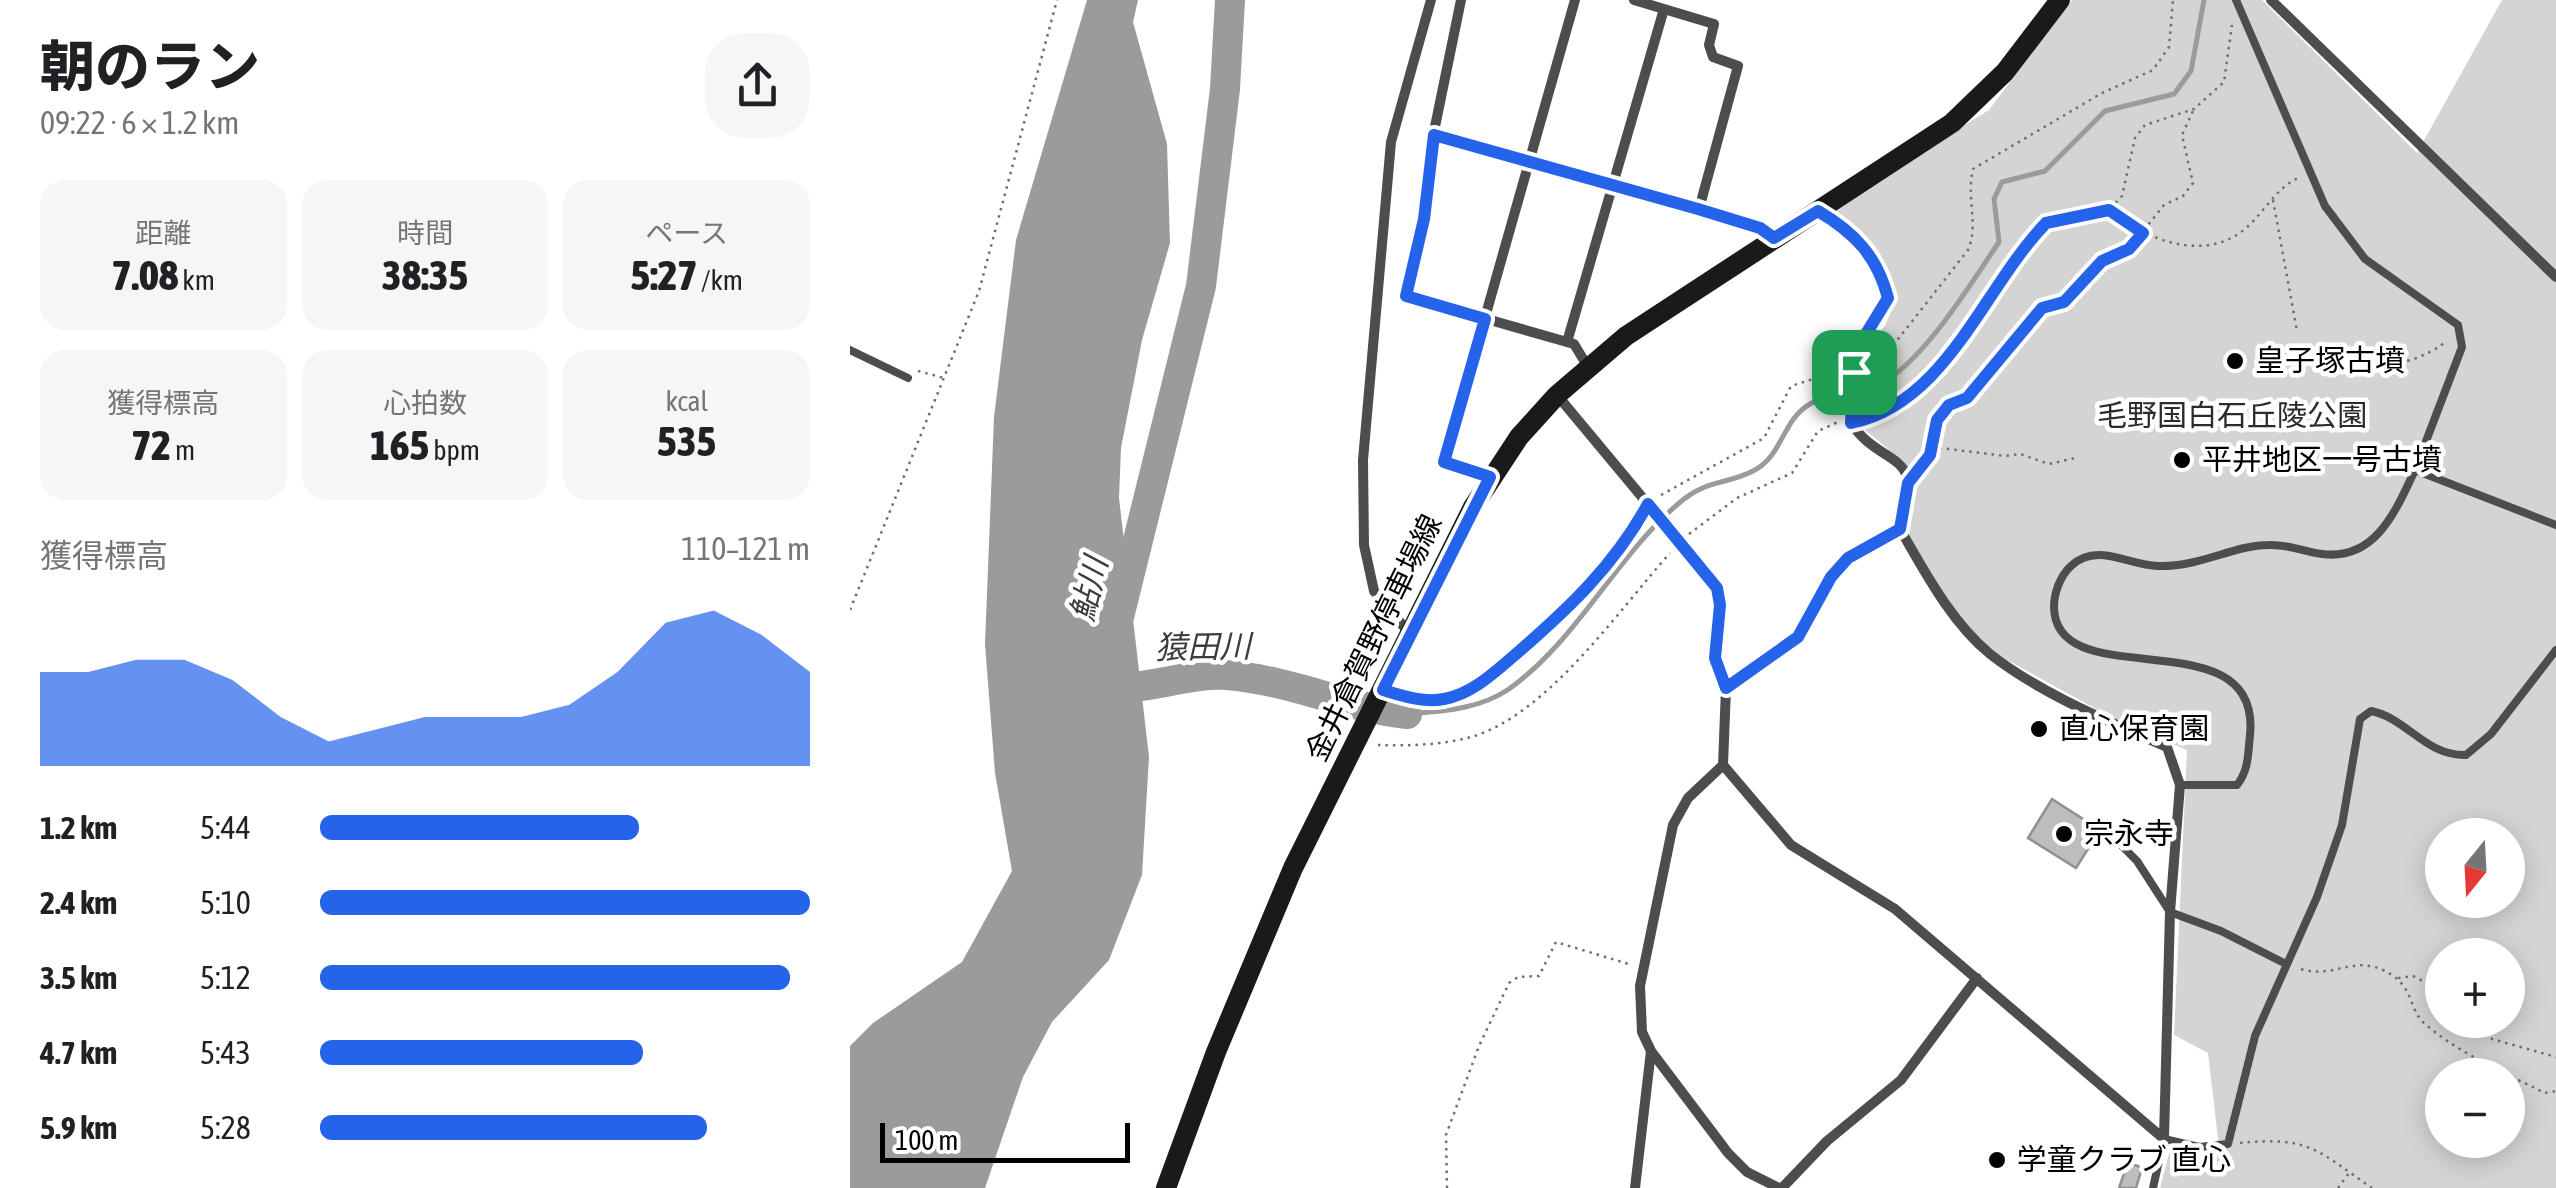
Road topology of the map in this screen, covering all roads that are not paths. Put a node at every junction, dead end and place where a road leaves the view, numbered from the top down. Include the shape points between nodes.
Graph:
1 (1431, 0) edge
2 (1461, 0) edge
3 (1575, 0) edge
4 (1634, 0) edge
5 (2060, 0) edge
6 (2236, 0) edge
7 (2271, 0) edge
8 (1664, 9) junction
9 (1434, 135) junction
10 (1530, 162) junction
11 (1612, 185) junction
12 (1698, 209) junction
13 (1818, 211) junction
14 (1774, 238) junction
15 (2556, 277) edge
16 (1485, 319) junction
17 (1567, 342) junction
18 (850, 350) edge
19 (1588, 367) junction
20 (908, 378) dead end
21 (1557, 396) junction
22 (2415, 470) junction
23 (1490, 477) junction
24 (2556, 525) edge
25 (1900, 529) junction
26 (1411, 634) junction
27 (2556, 650) edge
28 (1726, 688) junction
29 (1723, 765) junction
30 (2180, 784) junction
31 (2113, 837) dead end
32 (2170, 912) junction
33 (2286, 964) junction
34 (1976, 978) junction
35 (1651, 1051) junction
36 (2164, 1140) junction
37 (1166, 1188) edge
38 (1634, 1188) edge
39 (1781, 1188) edge
40 (2153, 1188) edge

1 - 26 street via 1391,142 1362,460 1364,546 1374,590
2 - 9 street
3 - 10 street
4 - 8 street
5 - 13 main road, 金井倉賀野停車場線 via 1981,100
6 - 22 lane via 2325,206 2365,259 2458,324 2462,348
7 - 15 street
8 - 11 street
8 - 12 street via 1714,24 1713,57 1738,66
9 - 10 street
9 - 16 street via 1406,296
10 - 11 street
10 - 16 street
11 - 12 street
11 - 17 street
12 - 14 street
13 - 14 main road, 金井倉賀野停車場線
13 - 25 street via 1862,242 1888,298 1862,335 1851,423 1904,469
14 - 19 main road, 金井倉賀野停車場線
16 - 17 street
16 - 23 street via 1444,462
17 - 19 street
18 - 20 lane
19 - 21 main road, 金井倉賀野停車場線
21 - 23 main road, 金井倉賀野停車場線
21 - 28 street via 1717,588 1715,658
22 - 24 lane
22 - 30 lane via 2381,532 2363,548 2339,554 2266,544 2205,563 2150,566 2107,554 2086,556 2068,568 2056,588 2054,611 2062,630 2084,648 2219,672 2242,687 2252,710 2246,774 2225,788
23 - 26 main road, 金井倉賀野停車場線
25 - 28 street via 1848,558 1798,637
25 - 30 street via 1950,610 1989,653 2167,747
26 - 37 main road, 金井倉賀野停車場線 via 1293,868
27 - 33 lane via 2491,734 2466,755 2426,746 2386,714 2370,711 2360,719 2342,825
28 - 29 street
29 - 34 street via 1791,845 1895,909
29 - 35 street via 1688,798 1673,825 1638,1010
30 - 32 street
31 - 32 lane
32 - 33 lane
32 - 36 street
33 - 36 lane via 2255,1036 2228,1144
34 - 36 street
34 - 39 street via 1901,1080
35 - 38 street
35 - 39 street via 1728,1153 1747,1172
36 - 40 lane

